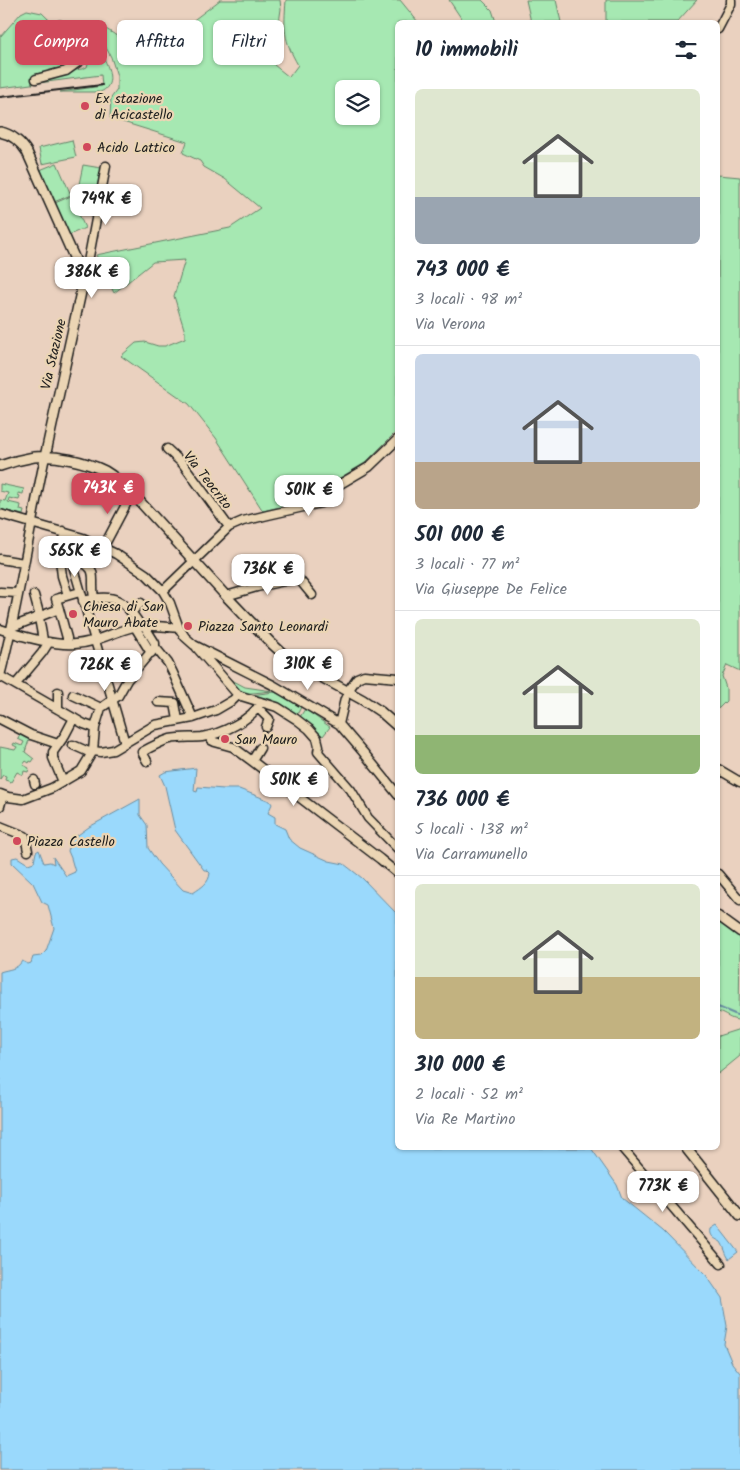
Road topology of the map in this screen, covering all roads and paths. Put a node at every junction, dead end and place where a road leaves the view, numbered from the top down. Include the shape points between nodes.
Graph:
1 (731, 0) edge
2 (720, 25) edge
3 (74, 65) edge
4 (36, 79) dead end
5 (0, 132) edge
6 (106, 166) dead end
7 (82, 275) junction
8 (395, 442) edge
9 (166, 449) dead end
10 (45, 457) junction
11 (0, 466) edge
12 (132, 493) junction
13 (0, 514) edge
14 (32, 522) junction
15 (228, 527) junction
16 (63, 531) junction
17 (103, 548) junction
18 (72, 556) junction
19 (0, 559) edge
20 (195, 560) junction
21 (24, 563) junction
22 (163, 591) junction
23 (0, 592) edge
24 (80, 592) junction
25 (18, 593) junction
26 (34, 595) dead end
27 (68, 595) junction
28 (312, 595) dead end
29 (226, 596) junction
30 (94, 599) junction
31 (83, 601) junction
32 (141, 603) dead end
33 (59, 609) junction
34 (131, 612) junction
35 (39, 617) junction
36 (140, 627) junction
37 (179, 628) junction
38 (0, 629) edge
39 (12, 630) junction
40 (46, 641) junction
41 (95, 641) junction
42 (67, 644) junction
43 (194, 645) junction
44 (153, 650) junction
45 (0, 676) edge
46 (395, 678) edge
47 (16, 684) junction
48 (58, 692) dead end
49 (73, 695) dead end
50 (238, 695) junction
51 (347, 695) junction
52 (112, 700) junction
53 (158, 702) dead end
54 (259, 705) junction
55 (101, 708) junction
56 (58, 709) junction
57 (74, 718) junction
58 (194, 718) junction
59 (0, 719) edge
60 (178, 720) junction
61 (339, 724) junction
62 (395, 724) edge
63 (266, 727) dead end
64 (95, 728) junction
65 (211, 735) junction
66 (125, 742) junction
67 (58, 744) junction
68 (73, 745) dead end
69 (260, 748) dead end
70 (92, 752) junction
71 (147, 761) dead end
72 (252, 761) junction
73 (720, 770) edge
74 (63, 782) junction
75 (740, 782) edge
76 (395, 791) edge
77 (2, 795) edge
78 (0, 806) edge
79 (0, 826) edge
80 (395, 846) edge
81 (28, 851) dead end
82 (395, 872) edge
83 (720, 876) edge
84 (740, 900) edge
85 (720, 917) edge
86 (740, 932) edge
87 (624, 1150) edge
88 (688, 1150) edge
89 (740, 1214) edge
90 (721, 1264) dead end

1 - 2 street
3 - 4 street via 66,71
5 - 7 main road via 22,144 27,152
6 - 7 street via 87,267
7 - 10 main road, Via Stazione via 83,283
8 - 15 street via 369,467 325,493 322,503
9 - 15 street, Via Teocrito via 183,464
10 - 11 main road via 22,459
10 - 12 main road via 99,469
10 - 14 street
12 - 17 street
12 - 20 main road
13 - 14 street
14 - 16 street
14 - 21 street
15 - 20 street
16 - 17 street
16 - 18 street
17 - 22 street via 146,574
18 - 24 street
18 - 27 street via 59,552
18 - 30 street via 89,564 94,574
19 - 21 street
20 - 22 street
20 - 29 main road
21 - 25 street
22 - 37 street
23 - 25 street
24 - 27 street
24 - 31 street
25 - 39 street
26 - 35 street
27 - 33 street via 56,599
28 - 29 street via 298,578
29 - 51 main road via 282,653
30 - 31 street
30 - 34 street via 116,598
31 - 41 street
32 - 34 street
33 - 35 street
33 - 42 street
34 - 36 street
35 - 39 street
35 - 40 street
36 - 37 street
36 - 41 street
36 - 44 street via 155,643
37 - 43 street
38 - 39 street
39 - 40 street
39 - 45 street
40 - 42 street
40 - 47 street via 42,653
41 - 42 street
41 - 52 street
43 - 50 street
43 - 61 street via 310,705
44 - 52 street
44 - 58 street via 168,663
45 - 47 street
46 - 51 street via 364,675 356,678
47 - 56 street
48 - 56 street
49 - 55 street
50 - 54 street
50 - 58 street via 216,710
51 - 61 street
51 - 62 main road via 381,712
52 - 55 street
52 - 66 street
53 - 60 street via 176,703
54 - 63 street via 269,719
54 - 65 street via 236,725
54 - 80 street via 277,707 296,718 318,738 318,752 351,790 368,818
55 - 64 street
56 - 57 street
57 - 64 street
57 - 67 street
58 - 60 street
59 - 67 street
60 - 66 street via 155,724
61 - 76 street
64 - 70 street
65 - 71 street via 159,742 142,752
65 - 72 street via 215,742 233,747
66 - 70 street via 113,750
67 - 74 street via 53,758
68 - 70 street
69 - 72 street
70 - 74 street via 81,771
72 - 82 street via 292,787
73 - 75 street
74 - 77 street via 40,794 19,799
77 - 78 street
79 - 81 street via 25,836
83 - 84 street
85 - 86 street
87 - 90 street
88 - 89 main road

